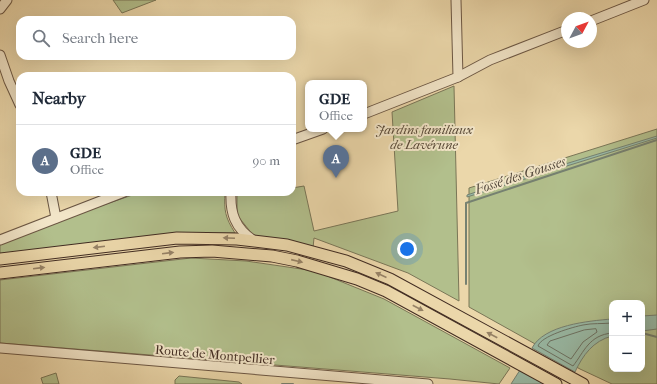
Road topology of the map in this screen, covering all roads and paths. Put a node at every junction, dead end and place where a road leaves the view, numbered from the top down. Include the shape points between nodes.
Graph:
1 (7, 0) edge
2 (456, 0) edge
3 (644, 0) edge
4 (0, 9) edge
5 (597, 19) edge
6 (561, 32) edge
7 (0, 55) edge
8 (458, 77) junction
9 (16, 96) edge
10 (367, 113) edge
11 (315, 132) edge
12 (296, 139) edge
13 (52, 196) edge
14 (114, 196) edge
15 (231, 196) edge
16 (56, 218) junction
17 (0, 240) edge
18 (253, 240) junction
19 (0, 259) edge
20 (0, 273) edge
21 (0, 348) edge
22 (580, 382) edge
23 (428, 384) edge
24 (556, 384) edge

1 - 4 street
2 - 8 street
3 - 5 street
6 - 8 street via 490,60
7 - 9 street
8 - 10 street
11 - 12 street
13 - 16 street
14 - 16 street
15 - 18 street via 233,219 240,230
16 - 17 street
18 -> 19 main road via 177,238
22 -> 18 main road via 364,267 312,251
20 -> 24 main road via 180,252 212,251 272,256 325,269 386,291
21 - 23 street, Route de Montpellier

